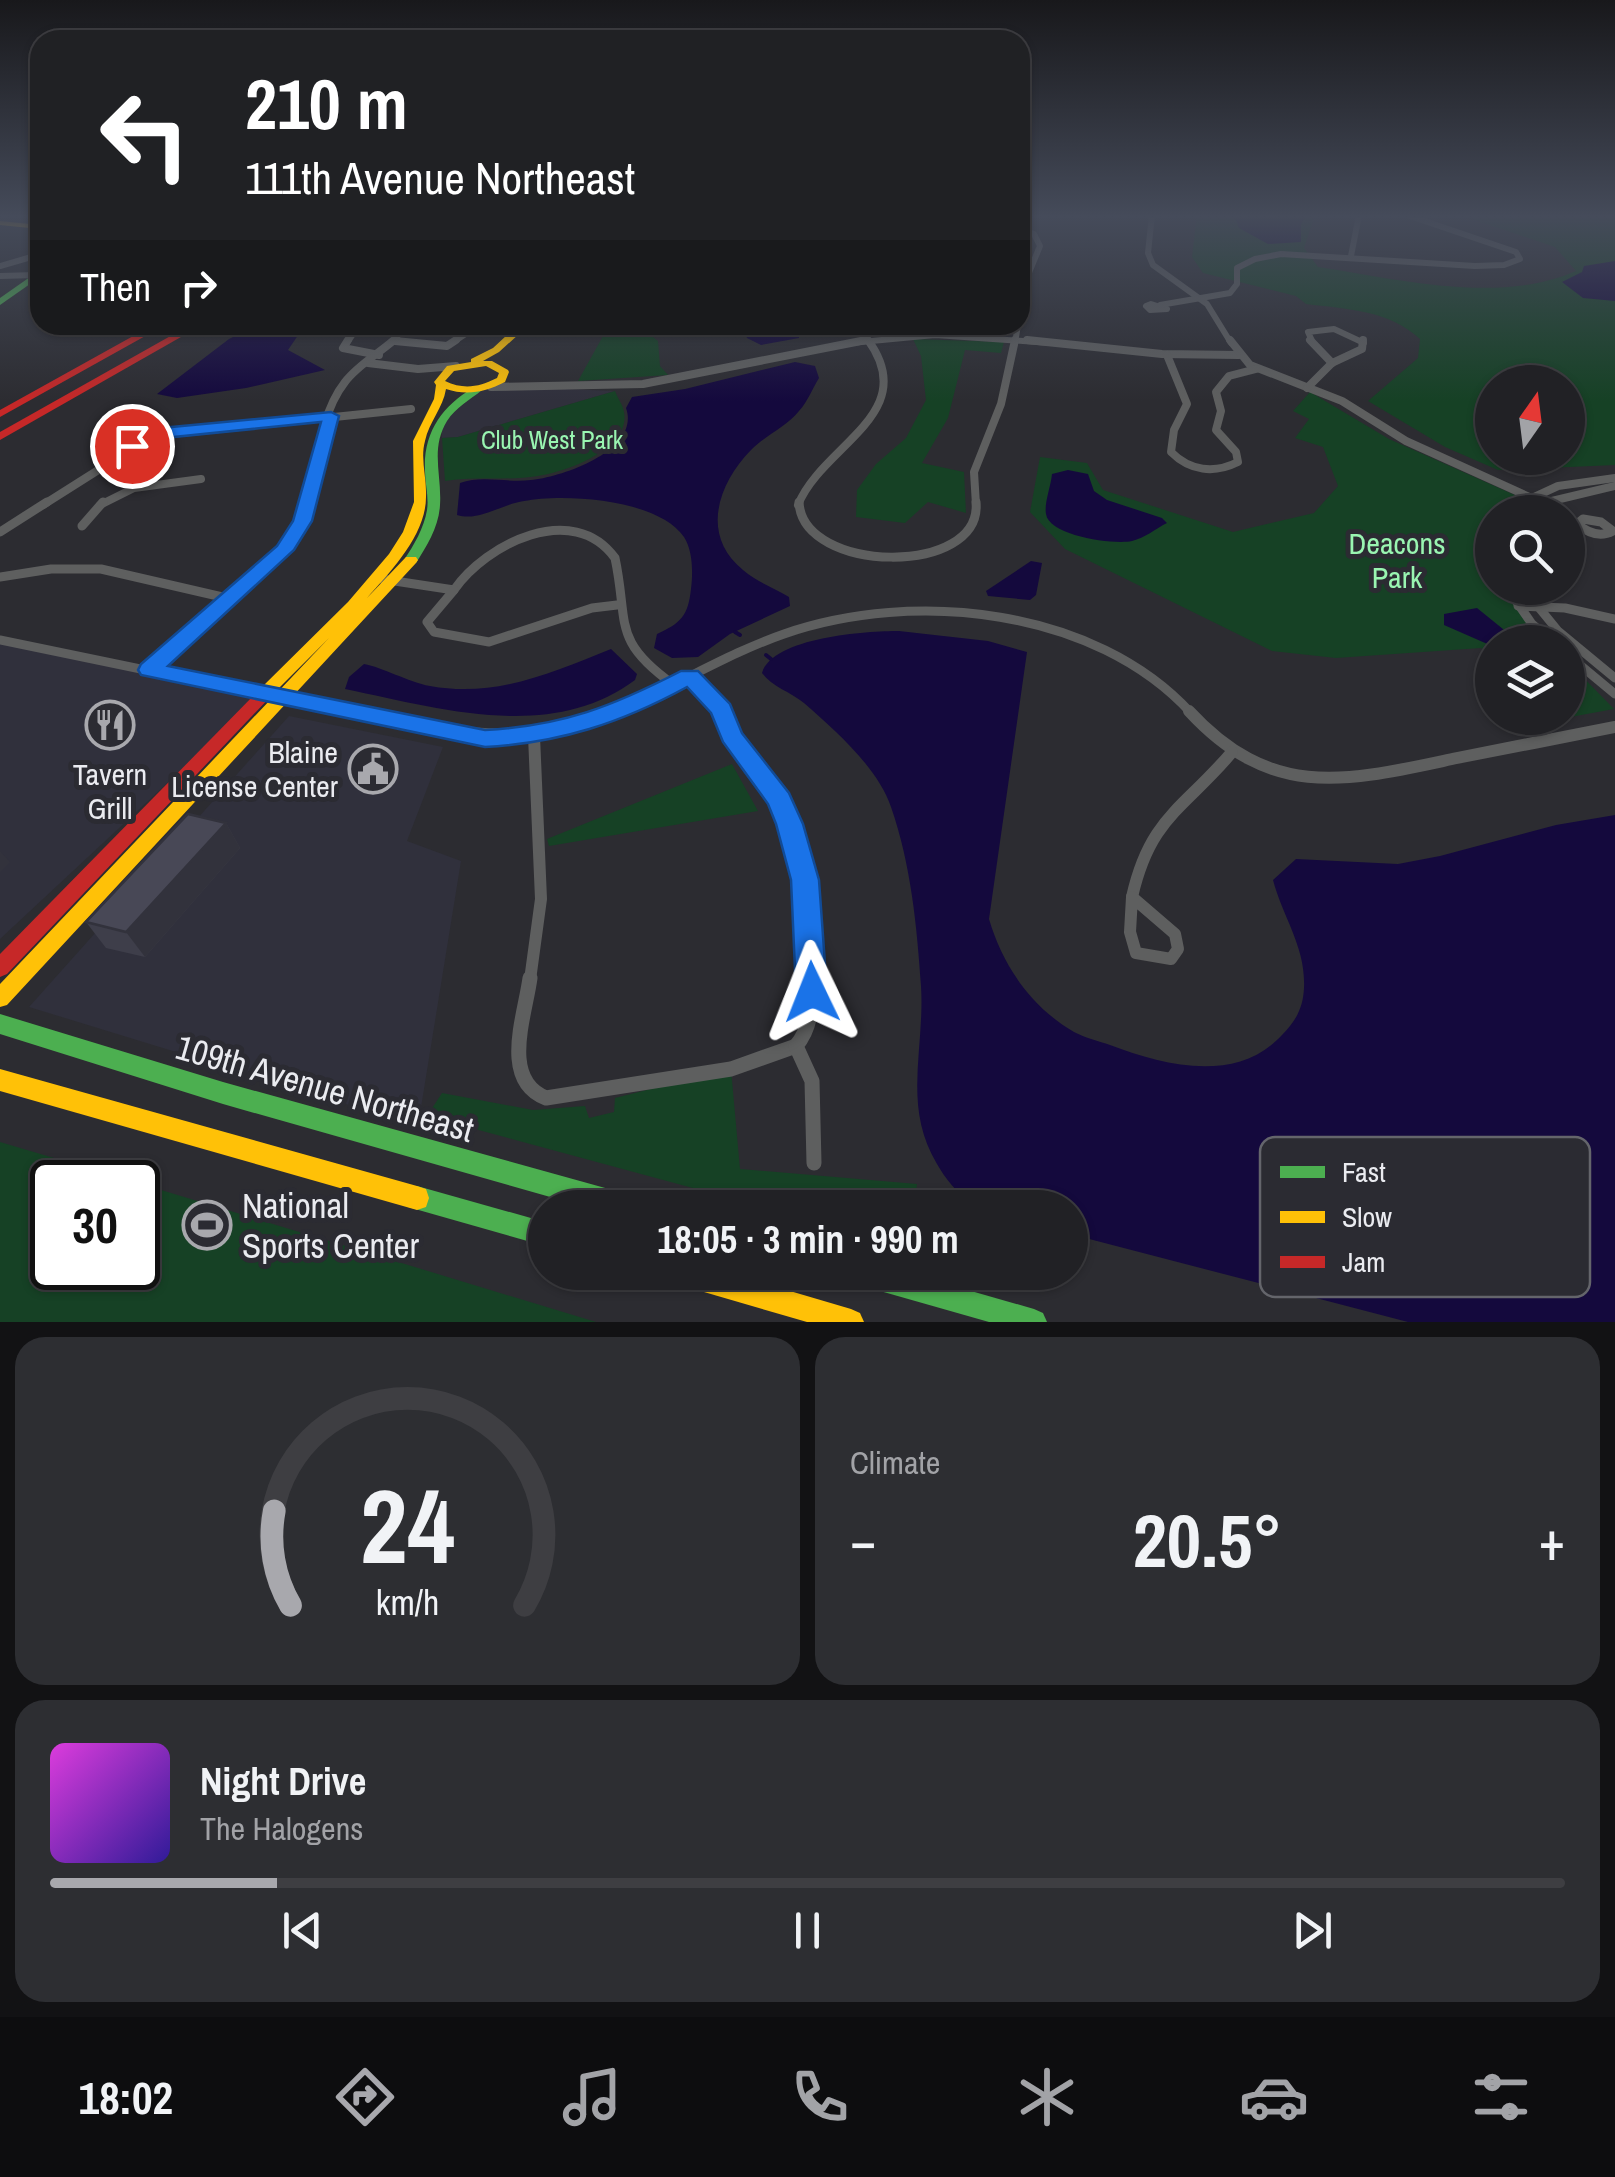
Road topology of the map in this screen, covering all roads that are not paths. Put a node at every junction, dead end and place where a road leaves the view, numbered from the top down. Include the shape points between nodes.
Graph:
1 (1170, 277) edge
2 (1237, 277) edge
3 (30, 280) edge
4 (1202, 299) junction
5 (0, 302) edge
6 (1160, 304) dead end
7 (142, 335) edge
8 (179, 335) edge
9 (352, 335) edge
10 (400, 335) edge
11 (464, 335) edge
12 (512, 335) edge
13 (525, 335) edge
14 (863, 335) edge
15 (1016, 335) edge
16 (865, 338) junction
17 (1015, 340) junction
18 (395, 341) junction
19 (379, 355) junction
20 (1167, 355) junction
21 (1238, 355) junction
22 (368, 363) junction
23 (1332, 363) junction
24 (462, 365) junction
25 (418, 368) junction
26 (502, 369) junction
27 (1257, 369) junction
28 (440, 384) junction
29 (529, 384) junction
30 (483, 388) junction
31 (1307, 388) junction
32 (411, 409) dead end
33 (0, 414) edge
34 (331, 416) junction
35 (0, 437) edge
36 (1615, 478) edge
37 (202, 479) dead end
38 (1615, 486) edge
39 (1522, 495) edge
40 (1532, 495) edge
41 (1572, 495) edge
42 (82, 526) dead end
43 (0, 532) edge
44 (0, 577) edge
45 (375, 578) junction
46 (392, 582) junction
47 (454, 590) junction
48 (231, 599) junction
49 (617, 605) junction
50 (1518, 606) joint
51 (1534, 606) junction
52 (1615, 619) edge
53 (1536, 625) edge
54 (0, 640) edge
55 (150, 670) junction
56 (1585, 670) edge
57 (690, 676) junction
58 (1615, 678) edge
59 (674, 685) junction
60 (266, 692) junction
61 (1615, 694) edge
62 (284, 698) junction
63 (1615, 727) edge
64 (534, 736) junction
65 (1232, 752) junction
66 (172, 790) junction
67 (195, 796) junction
68 (1132, 897) junction
69 (0, 968) edge
70 (0, 998) edge
71 (0, 1024) edge
72 (796, 1046) junction
73 (0, 1080) edge
74 (814, 1164) dead end
75 (570, 1190) edge
76 (528, 1229) edge
77 (742, 1290) edge
78 (922, 1290) edge
79 (852, 1322) edge
80 (1034, 1322) edge

1 - 4 street
2 - 4 street via 1230,293
3 - 5 main road
4 - 6 street
4 - 21 street
7 - 33 main road
8 - 35 main road
9 - 19 street via 343,348
10 - 18 street
11 - 18 street via 447,346
12 - 24 main road
13 - 26 main road via 505,354
14 - 16 street
15 - 17 street
16 - 17 street
16 - 17 street via 886,384 858,434 808,482 798,505 817,537 870,556 938,550 972,528 974,474 999,413
16 - 29 street via 678,379 597,387
17 - 20 street
18 - 19 street
19 - 22 street
20 - 21 street
20 - 27 street via 1187,404 1172,452 1202,469 1238,462 1216,430 1216,392 1229,376
21 - 27 street
22 - 25 street
22 - 34 street via 337,393
23 - 23 street via 1362,349 1364,341 1334,329 1308,332
23 - 31 street
24 - 25 street
24 - 26 main road
24 - 28 main road via 443,373
25 - 28 street
26 - 29 street
26 - 30 main road via 502,380
27 - 31 street
28 - 30 main road
28 - 45 main road via 442,394 418,445 420,509
29 - 30 street
30 - 46 main road via 450,405 435,429 431,520 418,551
31 - 39 street
32 - 34 street
34 - 43 street via 152,436
34 - 48 street via 297,532
36 - 40 street
37 - 42 street via 130,489
38 - 41 street
44 - 48 street via 102,569
45 - 46 street
45 - 60 main road
46 - 47 street
46 - 62 main road
47 - 49 street via 488,549 527,534 559,534 613,554
47 - 49 street via 428,622 434,632 489,642
48 - 55 street
49 - 59 street via 632,646
50 - 51 street
50 - 53 street
51 - 52 street
51 - 58 street
54 - 55 street
55 - 60 street
56 - 61 street
57 - 59 street
57 - 65 street via 758,641 824,618 953,616 1069,635 1122,655 1158,680
57 - 72 street via 716,702 731,736 779,800 800,856 812,1016
59 - 64 street via 589,723
60 - 62 street
60 - 66 main road
62 - 64 street via 460,736
62 - 67 main road
63 - 65 street via 1336,780 1278,772
64 - 72 street via 541,899 518,1064 532,1094 553,1100 731,1069
65 - 68 street via 1154,829 1138,860
66 - 67 street
66 - 69 main road
67 - 70 main road
68 - 68 street via 1130,942 1136,953 1172,959 1178,949 1174,934
71 - 75 main road, 109th Avenue Northeast
72 - 74 street via 812,1081
73 - 76 main road
77 - 79 main road
78 - 80 main road

